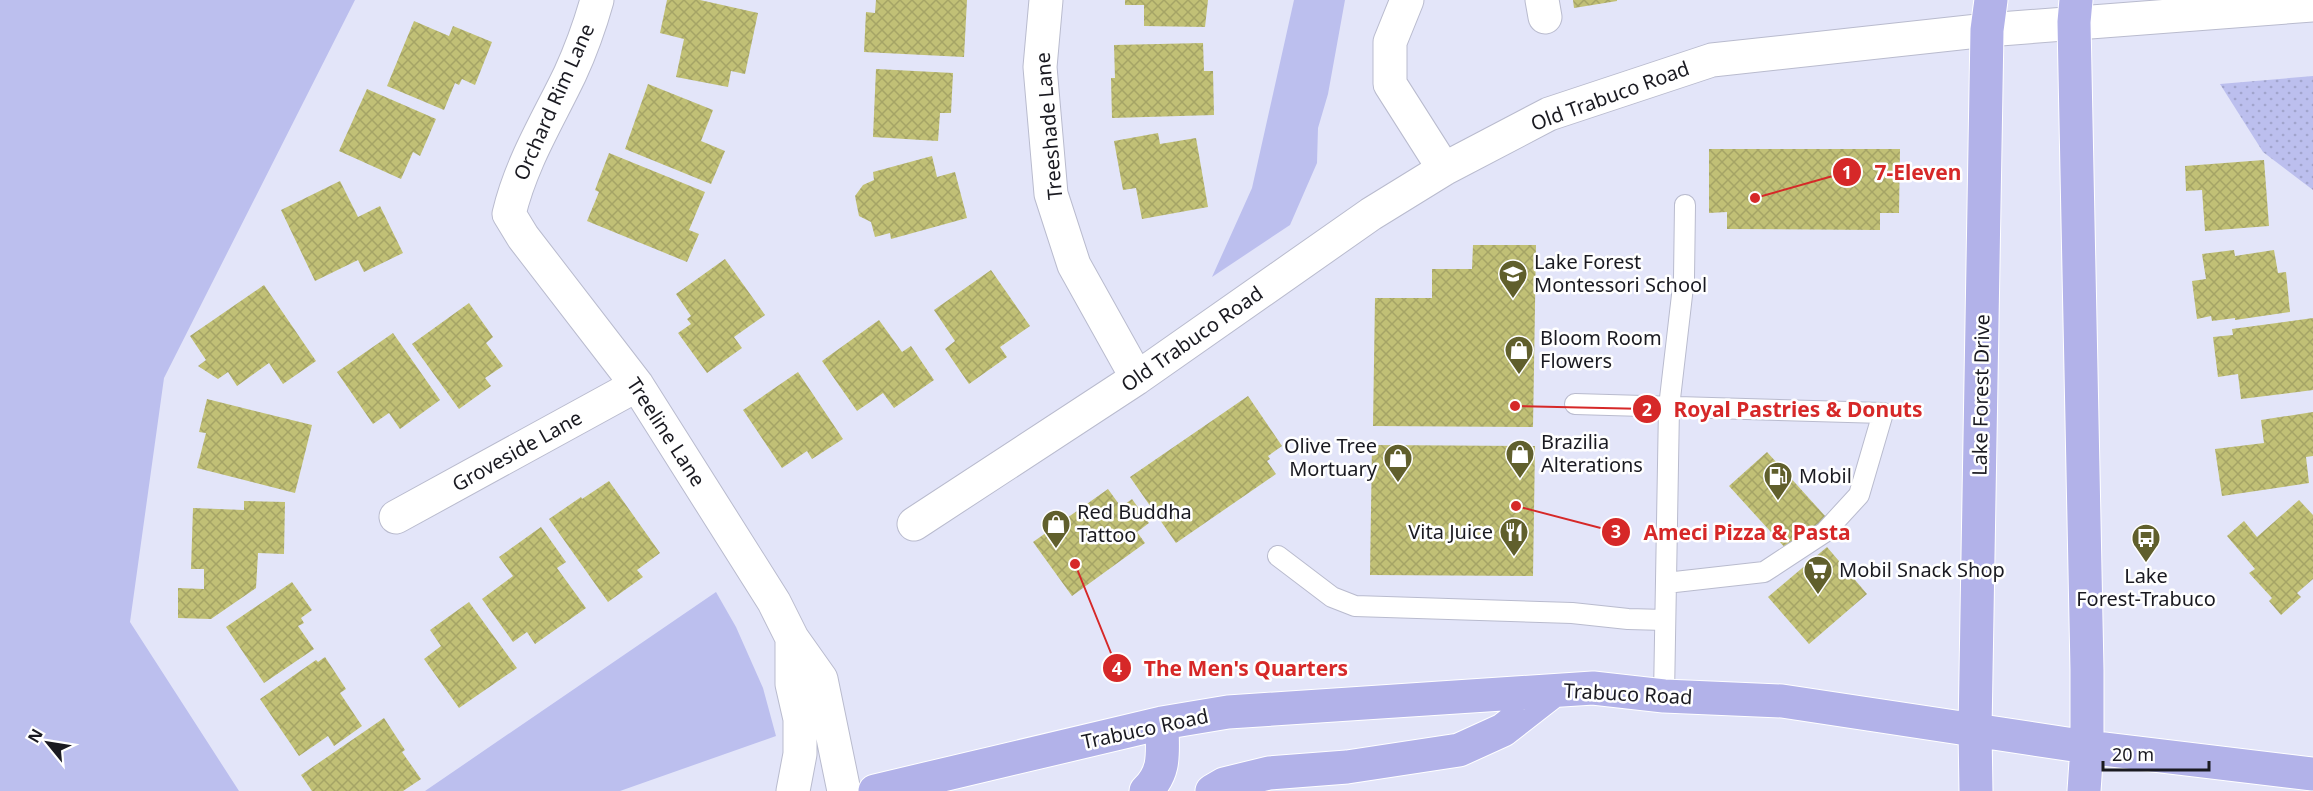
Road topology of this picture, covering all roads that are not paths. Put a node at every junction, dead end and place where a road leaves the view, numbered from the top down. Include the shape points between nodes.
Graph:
1 (597, 0) edge
2 (1046, 0) edge
3 (1407, 0) edge
4 (2313, 5) edge
5 (2075, 11) edge
6 (1989, 15) edge
7 (1444, 169) junction
8 (1686, 205) dead end
9 (523, 237) joint
10 (1137, 378) junction
11 (637, 385) junction
12 (1575, 404) dead end
13 (1669, 407) junction
14 (396, 516) dead end
15 (914, 524) dead end
16 (1278, 556) dead end
17 (1666, 583) junction
18 (1665, 620) junction
19 (792, 638) junction
20 (1553, 691) junction
21 (1664, 696) junction
22 (1162, 723) junction
23 (1975, 731) junction
24 (2087, 747) junction
25 (2313, 774) edge
26 (793, 791) edge
27 (844, 791) edge
28 (875, 791) edge
29 (1146, 791) edge
30 (1212, 791) edge
31 (1976, 791) edge
32 (2084, 791) edge

1 - 9 street, Orchard Rim Lane via 571,72 515,188 509,214
2 - 10 street, Treeshade Lane via 1040,67 1051,194 1074,265
3 - 7 street via 1390,42 1390,84
4 - 5 street, Old Trabuco Road
5 - 6 street, Old Trabuco Road
5 - 24 main road
6 - 7 street, Old Trabuco Road via 1712,60 1549,114
6 - 23 main road, Lake Forest Drive
7 - 10 street, Old Trabuco Road via 1371,214
8 - 13 lane via 1684,278
9 - 11 street, Treeline Lane
10 - 15 street, Old Trabuco Road
11 - 14 street, Groveside Lane
11 - 19 street, Treeline Lane via 774,602
12 - 13 lane
13 - 17 lane
13 - 17 lane via 1883,413 1858,495 1825,532 1764,572
16 - 18 lane via 1332,597 1355,606
17 - 18 lane
18 - 21 lane
19 - 26 street, Treeline Lane via 792,684 800,719 800,754
19 - 27 street, Treeline Lane via 821,679
20 - 21 main road, Trabuco Road via 1593,688
20 - 22 main road, Trabuco Road via 1228,712
20 - 30 main road via 1503,730 1459,750 1347,767 1269,773 1224,784
21 - 23 main road, Trabuco Road via 1782,701
22 - 28 main road, Trabuco Road
22 - 29 main road via 1162,768
23 - 24 main road, Trabuco Road
23 - 31 main road, Lake Forest Drive
24 - 25 main road, Trabuco Road
24 - 32 main road

